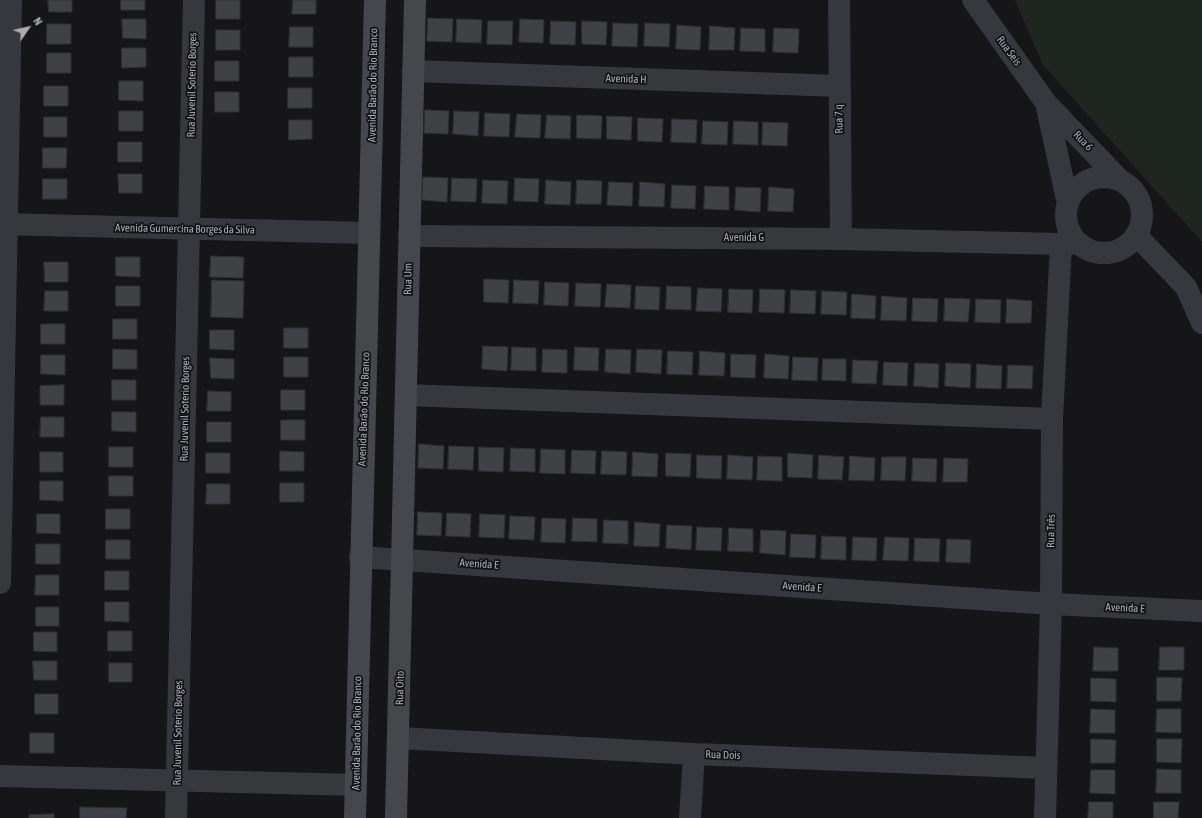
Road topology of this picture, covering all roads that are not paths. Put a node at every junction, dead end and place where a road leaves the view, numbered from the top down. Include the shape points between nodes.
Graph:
1 (11, 0) edge
2 (194, 0) edge
3 (375, 0) edge
4 (415, 0) edge
5 (839, 0) edge
6 (973, 0) edge
7 (413, 71) junction
8 (839, 86) junction
9 (1046, 103) junction
10 (1120, 180) junction
11 (1068, 204) junction
12 (4, 224) edge
13 (189, 229) junction
14 (370, 233) junction
15 (409, 236) junction
16 (1136, 236) junction
17 (841, 238) junction
18 (1070, 244) junction
19 (1202, 323) edge
20 (406, 395) junction
21 (1052, 419) junction
22 (360, 557) junction
23 (402, 559) junction
24 (0, 582) edge
25 (1051, 604) junction
26 (1202, 611) edge
27 (399, 738) junction
28 (694, 754) junction
29 (1046, 768) junction
30 (0, 776) edge
31 (177, 780) junction
32 (356, 785) junction
33 (176, 818) edge
34 (355, 818) edge
35 (396, 818) edge
36 (690, 818) edge
37 (1045, 818) edge

1 - 12 street
2 - 13 street, Rua Juvenil Soterio Borges
3 - 14 street, Avenida Barão do Rio Branco
4 - 7 street, Rua Um
5 - 8 street, Rua 7 q
6 - 9 street, Rua Seis
7 - 8 street, Avenida H
7 - 15 street, Rua Um
8 - 17 street, Rua 7 q
9 - 10 street, Rua 6
9 - 11 street
10 - 11 street via 1110,177 1088,180 1072,194
10 - 16 street via 1136,194 1141,204 1141,226
11 - 18 street via 1066,214 1072,235
12 - 13 street, Avenida Gumercina Borges da Silva
12 - 24 street
13 - 14 street, Avenida Gumercina Borges da Silva
13 - 31 street, Rua Juvenil Soterio Borges
14 - 22 street, Avenida Barão do Rio Branco
15 - 17 street, Avenida G
15 - 20 street, Rua Um
16 - 18 street via 1129,244 1110,252 1099,252
16 - 19 street via 1186,287
17 - 18 street, Avenida G
18 - 21 street, Rua Três
20 - 21 street
20 - 23 street, Rua Um
21 - 25 street, Rua Três
22 - 23 street, Avenida E
22 - 32 street, Avenida Barão do Rio Branco
23 - 25 street, Avenida E
23 - 27 street, Rua Oito
25 - 26 street, Avenida E
25 - 29 street, Rua Três
27 - 28 street, Rua Dois
27 - 35 street, Rua Oito
28 - 29 street, Rua Dois
28 - 36 street
29 - 37 street, Rua Três
30 - 31 street
31 - 32 street
31 - 33 street, Rua Juvenil Soterio Borges
32 - 34 street, Avenida Barão do Rio Branco

